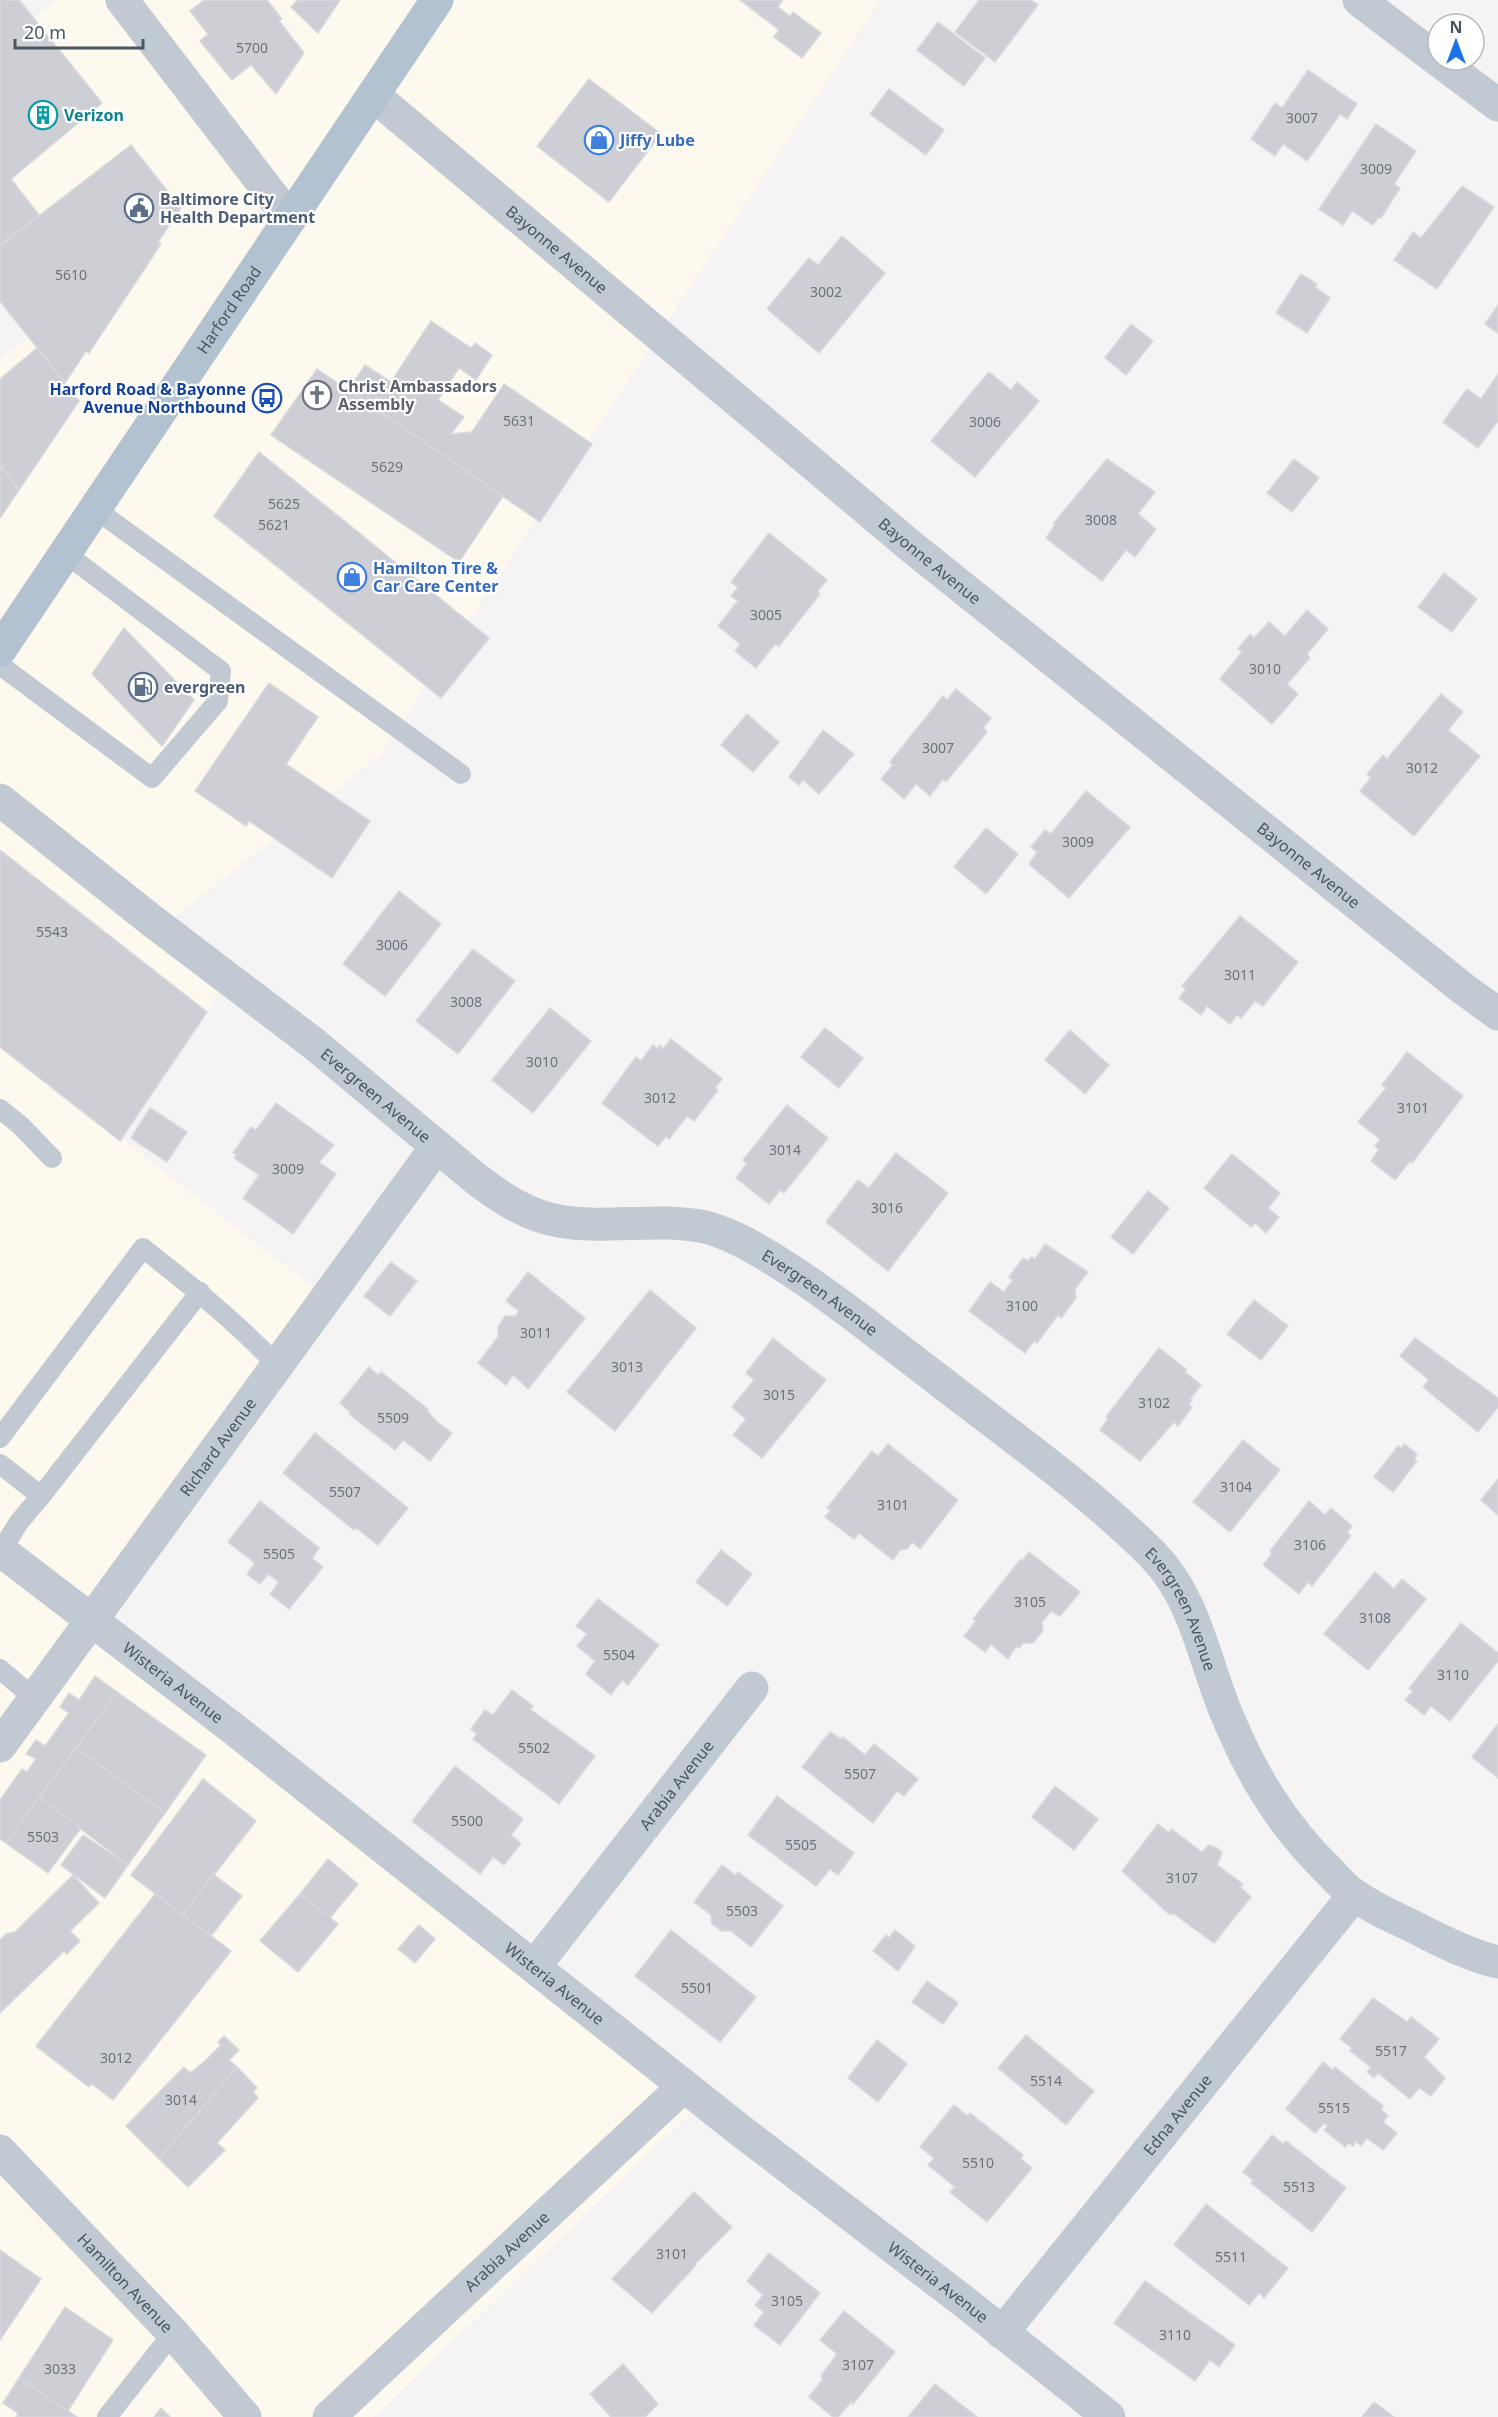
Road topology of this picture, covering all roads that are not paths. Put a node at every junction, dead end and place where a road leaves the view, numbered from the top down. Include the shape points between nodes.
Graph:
1 (122, 0) edge
2 (437, 0) edge
3 (1359, 0) edge
4 (1426, 51) edge
5 (1454, 72) edge
6 (373, 95) junction
7 (1498, 105) edge
8 (290, 219) junction
9 (95, 509) junction
10 (65, 553) junction
11 (0, 650) edge
12 (0, 665) edge
13 (461, 774) dead end
14 (0, 800) edge
15 (1498, 1014) edge
16 (0, 1109) edge
17 (437, 1146) junction
18 (52, 1158) dead end
19 (200, 1292) junction
20 (278, 1365) junction
21 (0, 1438) edge
22 (0, 1464) edge
23 (40, 1496) junction
24 (0, 1551) edge
25 (91, 1621) junction
26 (0, 1669) edge
27 (752, 1688) dead end
28 (34, 1698) junction
29 (0, 1746) edge
30 (1354, 1895) junction
31 (1498, 1962) edge
32 (534, 1967) junction
33 (684, 2086) junction
34 (0, 2151) edge
35 (172, 2332) junction
36 (1002, 2332) junction
37 (106, 2417) edge
38 (245, 2417) edge
39 (329, 2417) edge
40 (1110, 2417) edge

1 - 8 street
2 - 6 main road, Harford Road
3 - 4 street
5 - 7 street
6 - 8 main road, Harford Road
6 - 15 street, Bayonne Avenue via 914,548
8 - 9 main road, Harford Road
9 - 10 main road, Harford Road
9 - 13 lane
10 - 11 main road, Harford Road
10 - 12 lane via 220,670 218,701 152,778
14 - 17 street, Evergreen Avenue via 313,1042
16 - 18 lane
17 - 20 street, Richard Avenue
17 - 30 street, Evergreen Avenue via 501,1197 557,1221 666,1222 708,1228 743,1241 816,1286 1128,1530 1161,1563 1181,1594 1204,1646 1224,1707 1278,1816
19 - 20 lane
19 - 21 lane via 143,1248
19 - 23 lane
20 - 25 street, Richard Avenue
22 - 23 lane
23 - 24 lane
24 - 25 street, Wisteria Avenue
25 - 28 street, Richard Avenue
25 - 32 street, Wisteria Avenue via 236,1730
26 - 28 lane
27 - 32 street, Arabia Avenue
28 - 29 street, Richard Avenue
30 - 31 street, Evergreen Avenue via 1429,1935
30 - 36 street, Edna Avenue
32 - 33 street, Wisteria Avenue
33 - 36 street, Wisteria Avenue
33 - 39 street, Arabia Avenue
34 - 35 street, Hamilton Avenue
35 - 37 lane
35 - 38 street, Hamilton Avenue
36 - 40 street, Wisteria Avenue

